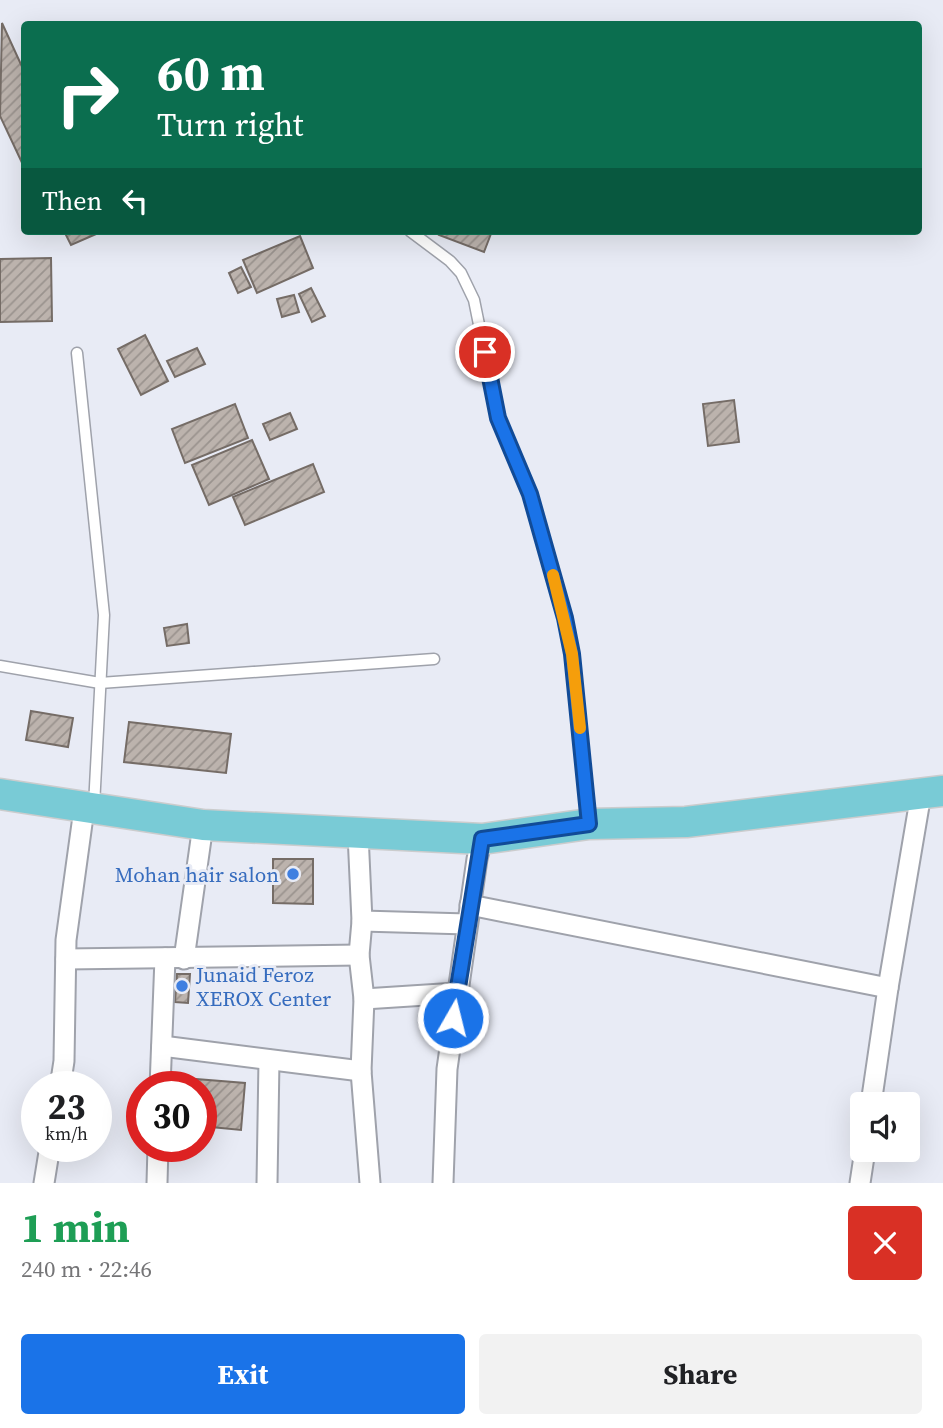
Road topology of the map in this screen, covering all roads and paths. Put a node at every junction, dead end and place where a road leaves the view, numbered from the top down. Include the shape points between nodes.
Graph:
1 (415, 235) edge
2 (77, 353) dead end
3 (434, 659) dead end
4 (0, 666) edge
5 (100, 683) junction
6 (932, 793) edge
7 (0, 794) edge
8 (89, 809) junction
9 (589, 824) junction
10 (203, 825) junction
11 (358, 834) junction
12 (482, 839) junction
13 (469, 914) junction
14 (362, 921) junction
15 (359, 956) junction
16 (175, 958) junction
17 (66, 959) junction
18 (888, 988) junction
19 (457, 993) junction
20 (364, 999) junction
21 (162, 1046) junction
22 (269, 1060) junction
23 (62, 1071) edge
24 (161, 1071) edge
25 (361, 1071) junction
26 (873, 1092) edge
27 (47, 1162) edge
28 (158, 1162) edge
29 (863, 1162) edge
30 (44, 1183) edge
31 (157, 1183) edge
32 (267, 1183) edge
33 (370, 1183) edge
34 (443, 1183) edge
35 (860, 1183) edge

1 - 9 lane via 461,273 474,300 498,418 530,494 565,618
2 - 5 lane via 103,591
3 - 5 lane
4 - 5 lane
5 - 8 lane
6 - 9 main road via 686,822
6 - 18 street
7 - 8 main road
8 - 10 main road
8 - 17 street via 69,914
9 - 12 main road
10 - 11 main road
10 - 16 street
11 - 12 main road
11 - 14 street
12 - 13 street
13 - 14 street
13 - 18 street
13 - 19 street
14 - 15 street
15 - 16 street
15 - 20 street
16 - 17 street
16 - 21 street
17 - 23 street
18 - 26 street
19 - 20 street
19 - 34 street via 447,1069
20 - 25 street
21 - 22 street
21 - 24 street
22 - 25 street
22 - 32 street
25 - 33 street
27 - 30 street
28 - 31 street
29 - 35 street

